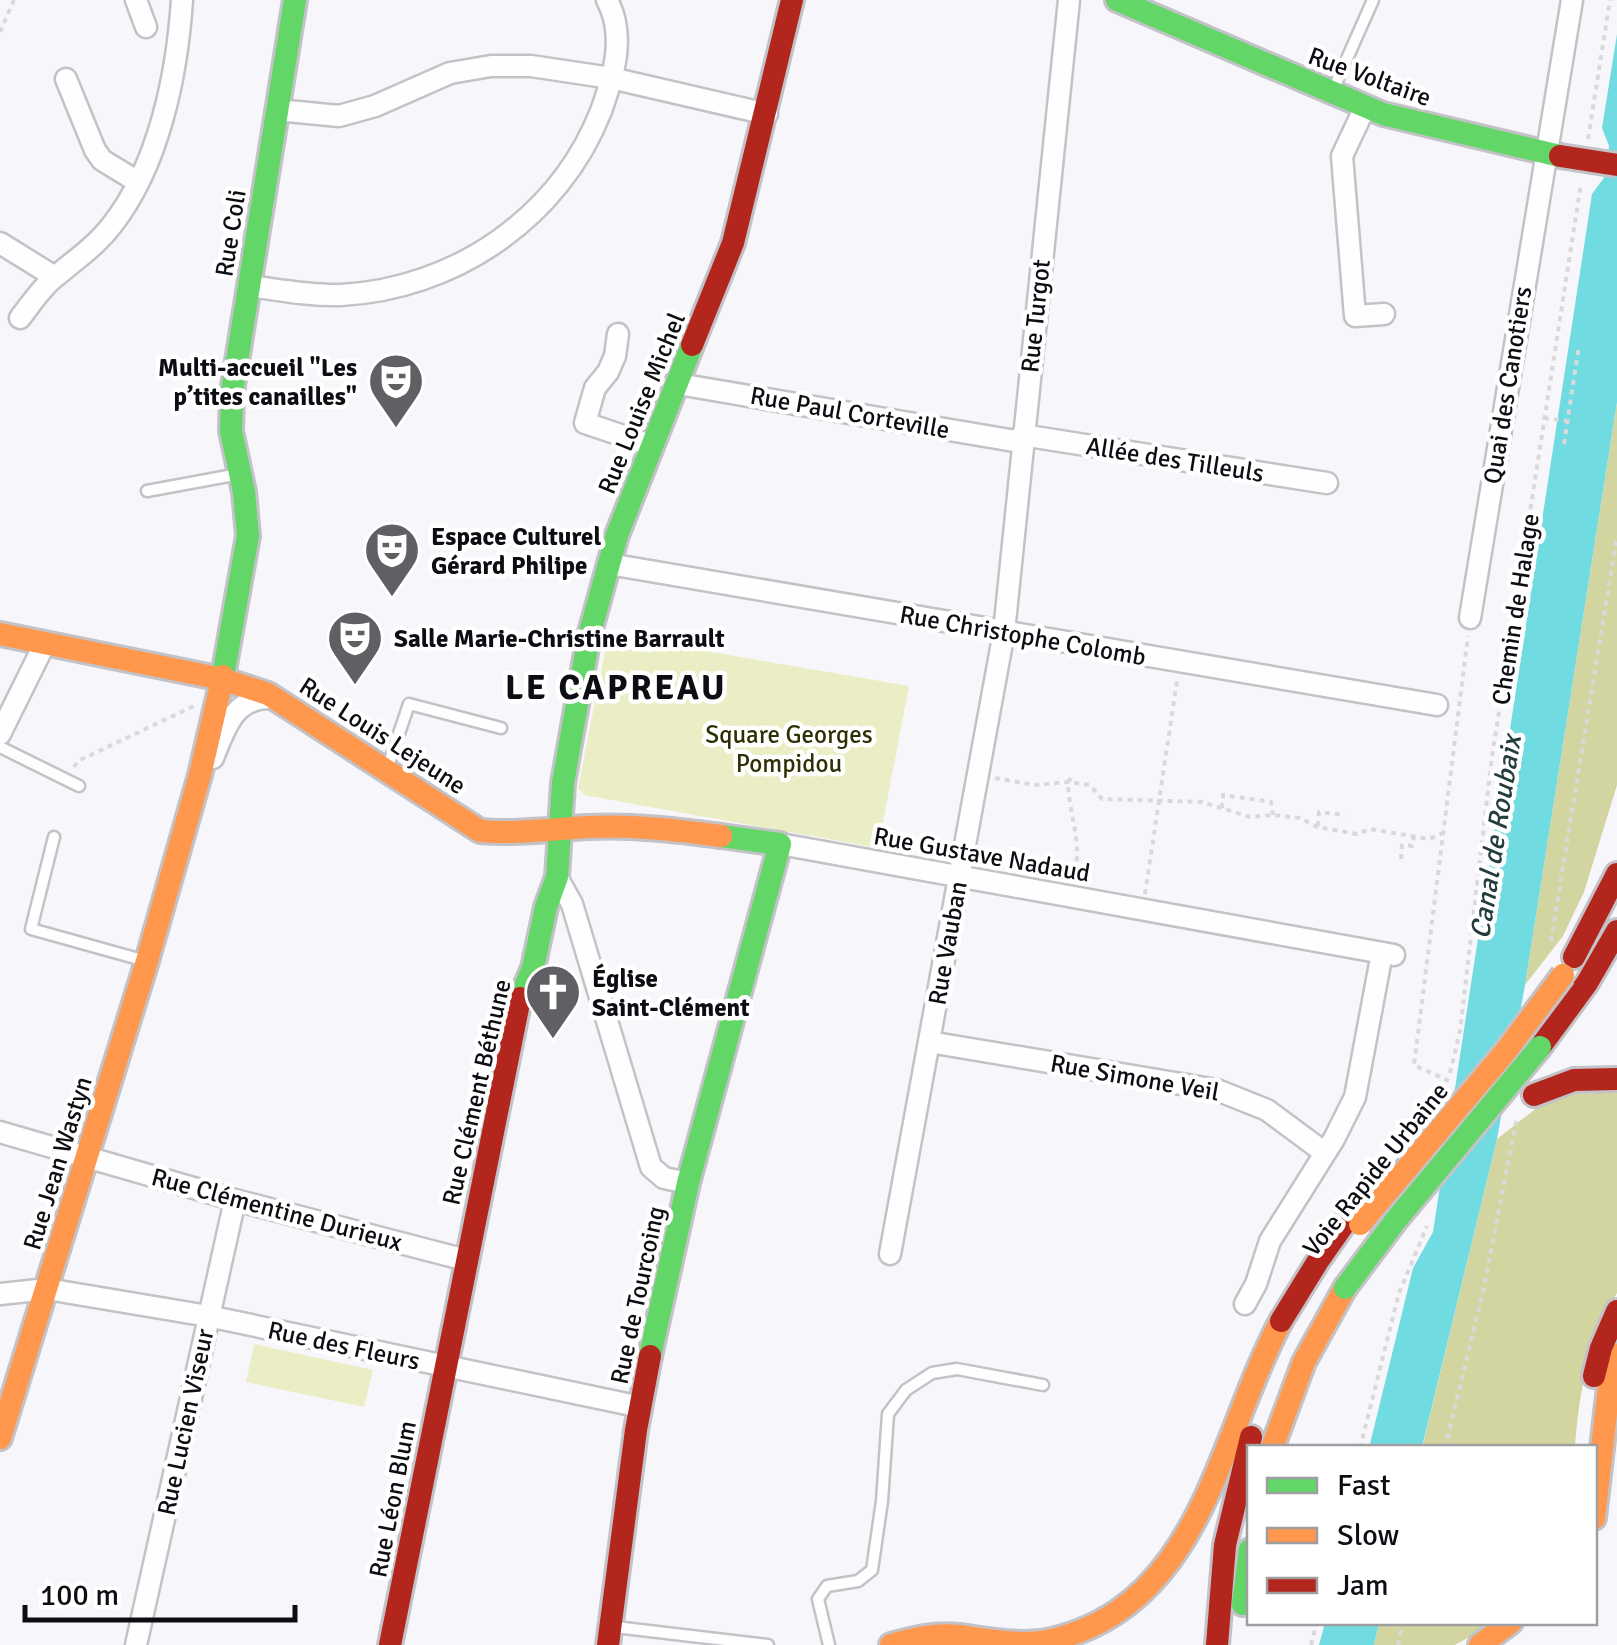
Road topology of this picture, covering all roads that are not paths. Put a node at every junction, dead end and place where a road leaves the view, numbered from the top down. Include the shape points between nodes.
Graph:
1 (136, 0) edge
2 (182, 0) edge
3 (295, 0) edge
4 (607, 0) edge
5 (792, 0) edge
6 (1069, 0) edge
7 (1117, 0) edge
8 (1373, 0) edge
9 (1572, 0) edge
10 (146, 27) dead end
11 (611, 78) junction
12 (66, 79) dead end
13 (1332, 94) junction
14 (1365, 108) junction
15 (277, 110) junction
16 (767, 114) junction
17 (1552, 154) junction
18 (1617, 165) edge
19 (138, 182) junction
20 (0, 243) edge
21 (55, 277) junction
22 (250, 286) junction
23 (1384, 314) dead end
24 (20, 318) dead end
25 (618, 334) dead end
26 (678, 384) junction
27 (1022, 439) junction
28 (653, 446) junction
29 (241, 474) junction
30 (1327, 483) dead end
31 (147, 491) dead end
32 (609, 564) junction
33 (1470, 618) road end
34 (1004, 632) junction
35 (0, 634) edge
36 (45, 643) junction
37 (220, 689) junction
38 (279, 699) junction
39 (1437, 705) dead end
40 (501, 728) dead end
41 (0, 734) edge
42 (0, 747) edge
43 (387, 770) junction
44 (78, 786) dead end
45 (192, 806) junction
46 (559, 830) junction
47 (54, 837) dead end
48 (780, 844) junction
49 (1617, 874) edge
50 (557, 877) junction
51 (958, 879) junction
52 (1617, 931) edge
53 (147, 961) junction
54 (929, 1042) junction
55 (1617, 1079) edge
56 (0, 1132) edge
57 (1325, 1153) junction
58 (89, 1157) junction
59 (688, 1182) junction
60 (235, 1200) junction
61 (1358, 1216) junction
62 (890, 1254) dead end
63 (466, 1260) junction
64 (47, 1288) junction
65 (0, 1294) edge
66 (1245, 1304) dead end
67 (1617, 1312) edge
68 (208, 1316) junction
69 (1617, 1355) edge
70 (447, 1367) junction
71 (1043, 1384) dead end
72 (1292, 1392) junction
73 (641, 1407) junction
74 (0, 1438) edge
75 (1248, 1445) edge
76 (1273, 1445) edge
77 (1586, 1445) edge
78 (1247, 1450) edge
79 (1597, 1492) edge
80 (1247, 1578) edge
81 (1508, 1625) edge
82 (1534, 1625) edge
83 (1241, 1635) dead end
84 (609, 1636) edge
85 (390, 1644) edge
86 (136, 1645) edge
87 (768, 1645) edge
88 (830, 1645) edge
89 (890, 1645) edge
90 (1218, 1645) edge
91 (1480, 1645) edge
92 (1511, 1645) edge

1 - 10 street
2 - 19 street via 168,95
3 - 15 main road, Rue Coli
4 - 11 street via 618,36
5 - 16 main road, Rue Louise Michel
6 - 27 street, Rue Turgot
7 - 13 main road, Rue Voltaire
8 - 13 lane
9 - 17 street
11 - 15 street via 491,66 431,79 355,113
11 - 16 street
11 - 22 street via 595,124 564,176 530,215 476,256 416,282 364,292
12 - 19 street via 95,150
13 - 14 main road, Rue Voltaire
14 - 17 main road, Rue Voltaire
14 - 23 street via 1342,156 1355,316
15 - 22 main road, Rue Coli
16 - 26 main road, Rue Louise Michel via 724,271
17 - 18 main road, Rue Voltaire, bridge
17 - 33 street, Quai des Canotiers
19 - 21 street via 96,244
20 - 21 street
21 - 24 street
22 - 29 main road, Rue Coli via 231,406
25 - 28 street via 585,423
26 - 27 street, Rue Paul Corteville
26 - 28 main road, Rue Louise Michel
27 - 30 street, Allée des Tilleuls
27 - 34 street, Rue Turgot
28 - 32 main road, Rue Louise Michel
29 - 31 lane
29 - 37 main road, Rue Coli via 248,550
32 - 34 street, Rue Christophe Colomb
32 - 46 main road, Rue Louise Michel via 578,694
34 - 39 street, Rue Christophe Colomb
34 - 51 street, Rue Vauban
35 - 36 main road, Rue Louis Lejeune
36 - 37 main road, Rue Louis Lejeune
36 - 41 street
37 - 38 main road, Rue Louis Lejeune
37 - 45 main road, Rue Jean Wastyn
38 - 43 main road, Rue Louis Lejeune
38 - 45 street, Rue Jean Wastyn via 249,700 236,710
40 - 43 lane via 409,704
42 - 44 lane
43 - 46 main road, Rue Louis Lejeune via 480,831
45 - 53 main road, Rue Jean Wastyn
46 - 48 main road, Rue Gustave Nadaud via 682,829
46 - 50 main road, Rue Clément Béthune
47 - 53 lane via 31,929
48 - 51 street, Rue Gustave Nadaud
48 - 59 main road
49 - 61 main road, bridge via 1563,975 1506,1051
50 - 59 street, Rue de Tourcoing via 572,904 651,1167 664,1178
50 - 63 main road, Rue Clément Béthune via 522,993
51 - 54 street, Rue Vauban
51 - 57 street, Rue Gustave Nadaud via 1388,954 1354,1098
52 - 72 main road, Voie Rapide Urbaine, bridge via 1540,1047 1344,1288
53 - 58 main road, Rue Jean Wastyn
54 - 57 street, Rue Simone Veil via 1217,1090 1267,1110
54 - 62 street, Rue Vauban
55 - 72 main road via 1584,1077 1534,1095 1474,1148 1374,1266
56 - 58 street, Rue Clémentine Durieux
57 - 66 street via 1270,1241
58 - 60 street, Rue Clémentine Durieux
58 - 64 main road, Rue Jean Wastyn
59 - 73 main road, Rue de Tourcoing
60 - 63 street, Rue Clémentine Durieux
60 - 68 street, Rue Lucien Viseur
61 - 75 main road, Voie Rapide Urbaine via 1296,1325
61 - 89 main road via 1334,1236 1280,1323 1193,1525 1146,1590 1103,1622 1040,1642 942,1635
63 - 70 main road, Rue Clément Béthune
64 - 65 street, Rue des Fleurs
64 - 68 street, Rue des Fleurs
64 - 74 main road, Rue Jean Wastyn
67 - 77 main road via 1595,1369
68 - 70 street, Rue des Fleurs
68 - 86 street, Rue Lucien Viseur
69 - 79 main road
70 - 73 street, Rue des Fleurs
70 - 85 main road, Rue Léon Blum
71 - 88 lane via 958,1369 932,1373 906,1390 888,1414 872,1570 826,1586 818,1600
72 - 76 main road, Voie Rapide Urbaine
73 - 84 main road, Rue de Tourcoing
78 - 90 main road, Voie Rapide Urbaine via 1225,1545
80 - 83 main road
81 - 91 main road
82 - 92 main road
84 - 87 lane

